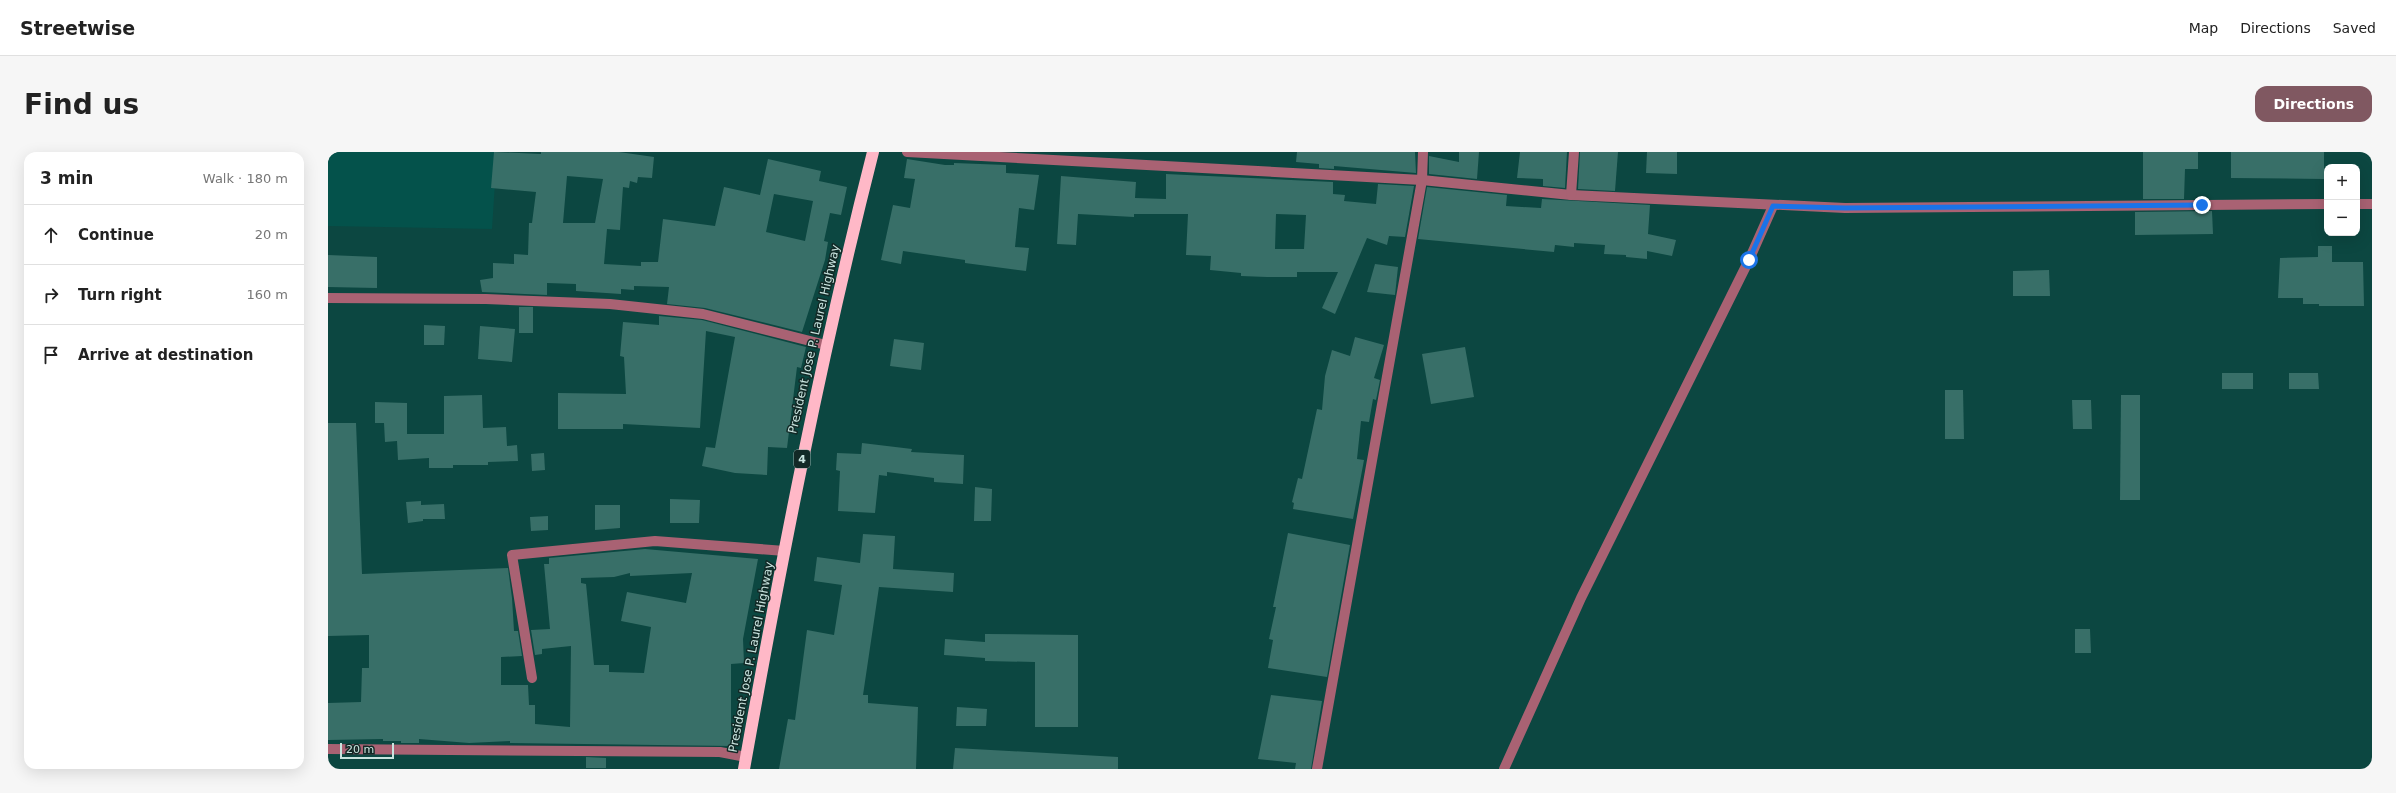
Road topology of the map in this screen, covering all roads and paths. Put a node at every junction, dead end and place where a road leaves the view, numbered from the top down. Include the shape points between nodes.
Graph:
1 (873, 152) edge
2 (907, 152) edge
3 (1423, 152) edge
4 (1574, 152) edge
5 (1422, 180) junction
6 (1571, 195) junction
7 (2324, 204) edge
8 (2360, 204) edge
9 (2372, 204) edge
10 (1773, 206) junction
11 (328, 298) edge
12 (826, 345) junction
13 (785, 550) junction
14 (532, 678) dead end
15 (328, 749) edge
16 (746, 757) junction
17 (744, 769) edge
18 (1317, 769) edge
19 (1504, 769) edge

1 - 12 highway, President Jose P. Laurel Highway / 4
2 - 5 street
3 - 5 street
4 - 6 street
5 - 6 street
5 - 18 street
6 - 10 street
7 - 10 street via 1845,208
8 - 9 street
10 - 19 street via 1749,260 1581,598
11 - 12 street via 486,299 610,304 703,314
12 - 13 highway, President Jose P. Laurel Highway / 4
13 - 14 street via 655,542 512,555
13 - 16 highway, President Jose P. Laurel Highway / 4
15 - 16 street via 720,752
16 - 17 highway, President Jose P. Laurel Highway / 4

